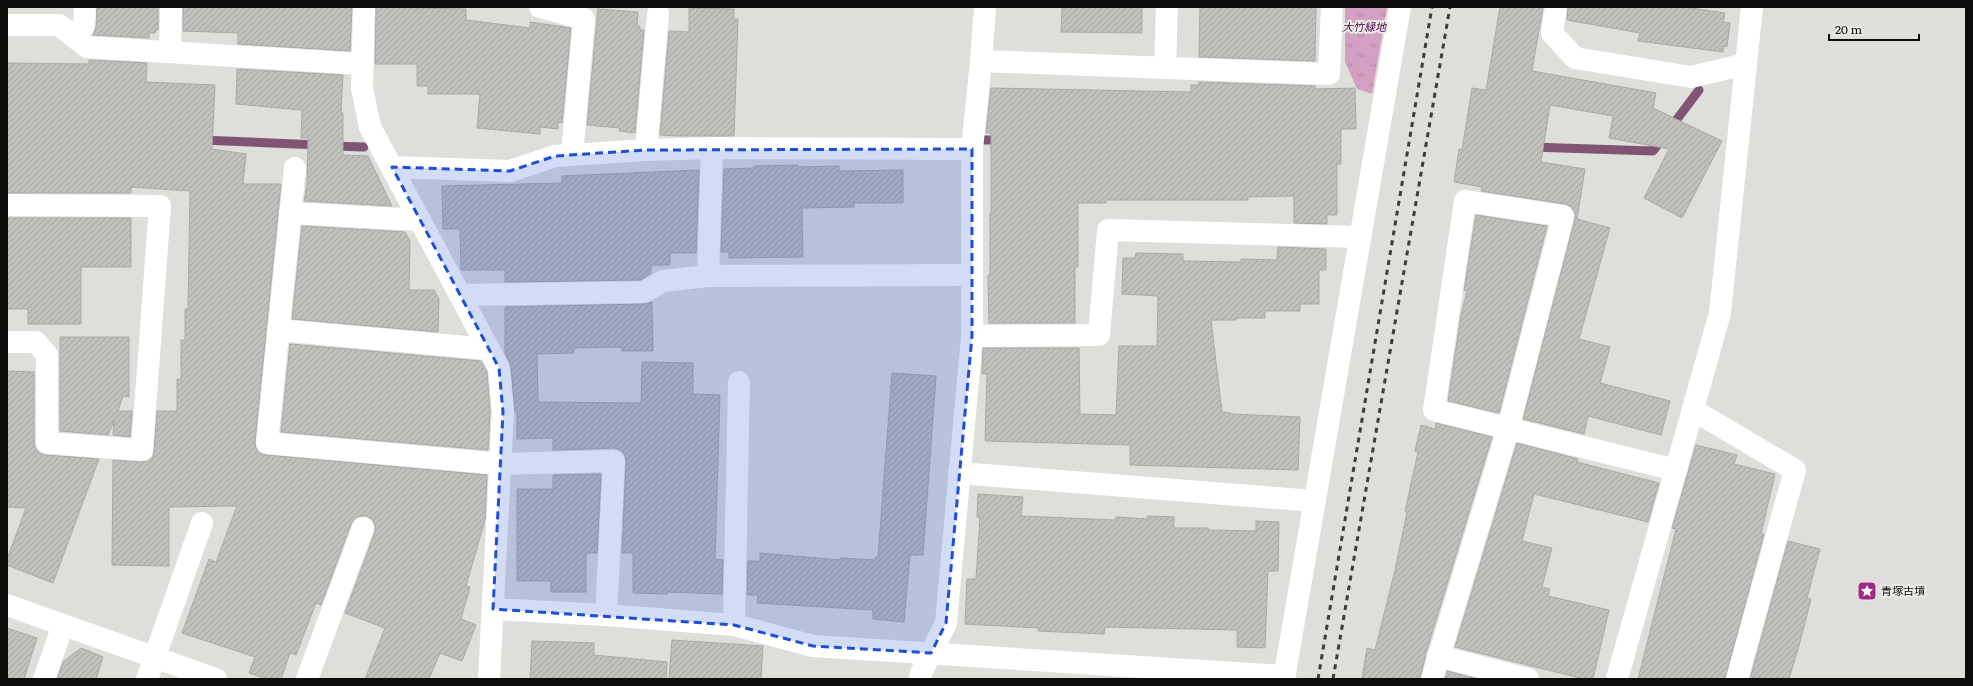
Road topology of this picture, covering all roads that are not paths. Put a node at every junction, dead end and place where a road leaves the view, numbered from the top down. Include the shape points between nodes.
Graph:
1 (85, 7) edge
2 (171, 7) edge
3 (364, 7) edge
4 (540, 7) edge
5 (985, 7) edge
6 (1167, 7) edge
7 (1332, 7) edge
8 (1400, 7) edge
9 (1556, 7) edge
10 (1752, 7) edge
11 (658, 14) dead end
12 (7, 25) edge
13 (73, 36) junction
14 (170, 52) junction
15 (981, 61) junction
16 (363, 64) junction
17 (1746, 64) junction
18 (1165, 67) junction
19 (712, 148) junction
20 (972, 149) junction
21 (646, 150) junction
22 (572, 155) junction
23 (392, 167) junction
24 (295, 168) dead end
25 (7, 205) edge
26 (290, 213) junction
27 (420, 220) junction
28 (1360, 237) junction
29 (972, 275) junction
30 (708, 276) junction
31 (460, 295) junction
32 (278, 330) junction
33 (972, 336) junction
34 (7, 342) edge
35 (488, 348) junction
36 (739, 382) dead end
37 (1693, 410) junction
38 (1508, 429) junction
39 (501, 464) junction
40 (1676, 470) junction
41 (959, 473) junction
42 (1315, 501) junction
43 (202, 523) dead end
44 (363, 528) dead end
45 (7, 605) edge
46 (493, 609) junction
47 (606, 615) junction
48 (62, 625) junction
49 (734, 625) junction
50 (931, 653) junction
51 (1438, 656) junction
52 (155, 657) junction
53 (1285, 678) edge
54 (44, 679) edge
55 (147, 679) edge
56 (216, 679) edge
57 (307, 679) edge
58 (489, 679) edge
59 (920, 679) edge
60 (1432, 679) edge
61 (1528, 679) edge
62 (1617, 679) edge
63 (1737, 679) edge

1 - 13 street via 84,26
2 - 14 street
3 - 16 street
4 - 22 street via 584,19
5 - 15 street
6 - 18 street
7 - 18 street via 1329,74
8 - 28 street
9 - 17 street via 1552,33 1575,58 1691,78
10 - 17 street
11 - 21 street
12 - 13 street via 59,25
13 - 14 street via 87,47
14 - 16 street
15 - 18 street
15 - 20 street
16 - 23 street via 362,88 370,127
17 - 37 street via 1720,314
19 - 20 street
19 - 21 street
19 - 30 street
20 - 29 street
21 - 22 street
22 - 23 street via 555,156 510,171
23 - 27 street
24 - 26 street
25 - 34 street via 160,206 142,450 47,443 47,355 36,342
26 - 27 street
26 - 32 street
27 - 31 street
28 - 33 street via 1108,230 1099,334
28 - 42 street
29 - 30 street
29 - 33 street
30 - 31 street via 663,281 644,292
31 - 35 street
32 - 35 street
32 - 39 street via 267,443
33 - 41 street
35 - 39 street via 499,368 503,412
36 - 49 street
37 - 40 street
37 - 63 street via 1795,470
38 - 38 street via 1434,410 1465,201 1563,216
38 - 40 street
38 - 51 street
39 - 46 street
39 - 47 street via 614,461
40 - 62 street
41 - 42 street
41 - 50 street via 946,623
42 - 53 street
43 - 52 street
44 - 57 street
45 - 48 street
46 - 47 street
46 - 58 street
47 - 49 street
48 - 52 street
48 - 54 street
49 - 50 street via 813,646
50 - 53 street
50 - 59 street
51 - 60 street
51 - 61 street
52 - 55 street
52 - 56 street

